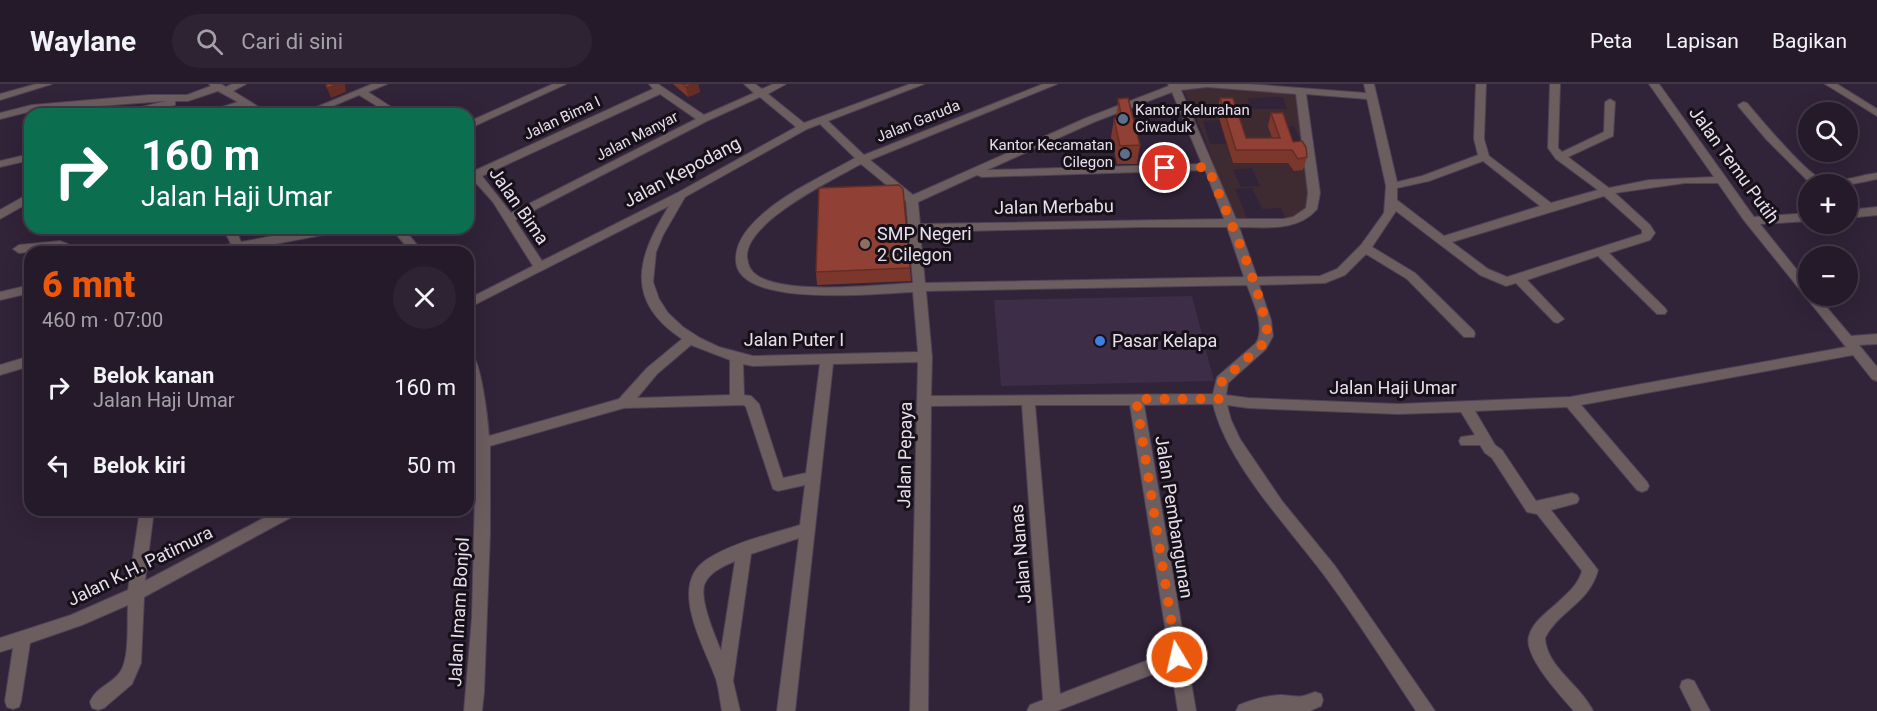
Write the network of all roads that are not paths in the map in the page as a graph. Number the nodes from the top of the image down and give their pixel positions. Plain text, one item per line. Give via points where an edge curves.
1 (47, 84) edge
2 (241, 84) edge
3 (382, 84) edge
4 (561, 84) edge
5 (749, 84) edge
6 (781, 84) edge
7 (919, 84) edge
8 (1052, 84) edge
9 (1481, 84) edge
10 (1555, 84) edge
11 (1654, 84) edge
12 (1830, 84) edge
13 (1175, 86) edge
14 (220, 87) edge
15 (656, 87) edge
16 (1370, 90) edge
17 (360, 91) junction
18 (1301, 91) junction
19 (759, 93) junction
20 (0, 97) edge
21 (188, 98) junction
22 (1610, 102) dead end
23 (248, 103) junction
24 (1743, 105) dead end
25 (32, 108) edge
26 (149, 108) edge
27 (228, 108) edge
28 (256, 108) edge
29 (319, 108) edge
30 (387, 108) edge
31 (24, 110) edge
32 (1877, 113) edge
33 (0, 116) edge
34 (704, 119) junction
35 (820, 120) junction
36 (474, 123) edge
37 (803, 128) junction
38 (1484, 157) junction
39 (1560, 157) junction
40 (24, 158) edge
41 (862, 159) junction
42 (0, 164) edge
43 (1208, 167) junction
44 (474, 169) edge
45 (474, 172) edge
46 (975, 174) junction
47 (1807, 174) edge
48 (1877, 176) edge
49 (1858, 179) edge
50 (1721, 180) junction
51 (1392, 186) junction
52 (1606, 191) junction
53 (681, 195) junction
54 (912, 200) junction
55 (24, 201) edge
56 (1392, 202) junction
57 (1549, 207) junction
58 (1877, 211) edge
59 (1858, 213) edge
60 (0, 215) edge
61 (1798, 218) edge
62 (508, 219) junction
63 (1751, 221) junction
64 (1231, 223) junction
65 (914, 228) junction
66 (306, 234) edge
67 (1441, 241) junction
68 (243, 246) edge
69 (1365, 248) junction
70 (19, 249) dead end
71 (24, 249) edge
72 (1601, 252) junction
73 (540, 267) junction
74 (1519, 279) junction
75 (1798, 279) edge
76 (1251, 280) junction
77 (919, 288) junction
78 (24, 290) edge
79 (0, 296) edge
80 (474, 301) edge
81 (1820, 306) edge
82 (1661, 311) dead end
83 (1558, 319) dead end
84 (1468, 334) dead end
85 (690, 339) junction
86 (1877, 339) edge
87 (1852, 346) junction
88 (925, 357) junction
89 (736, 358) junction
90 (827, 359) junction
91 (24, 363) edge
92 (0, 370) edge
93 (474, 376) edge
94 (1877, 376) edge
95 (1136, 399) junction
96 (1219, 399) junction
97 (737, 400) junction
98 (1028, 400) junction
99 (926, 401) junction
100 (1570, 402) junction
101 (624, 403) junction
102 (1465, 406) junction
103 (1484, 439) junction
104 (1466, 441) dead end
105 (484, 443) junction
106 (474, 446) edge
107 (813, 478) junction
108 (1642, 486) dead end
109 (1572, 499) dead end
110 (1540, 507) junction
111 (146, 516) edge
112 (281, 516) edge
113 (807, 529) junction
114 (744, 551) junction
115 (136, 592) junction
116 (23, 638) junction
117 (0, 645) edge
118 (1177, 657) junction
119 (724, 682) junction
120 (1688, 687) dead end
121 (1315, 700) dead end
122 (13, 701) dead end
123 (98, 702) dead end
124 (1052, 704) junction
125 (473, 711) edge
126 (731, 711) edge
127 (786, 711) edge
128 (919, 711) edge
129 (1036, 711) edge
130 (1187, 711) edge
131 (1245, 711) edge
132 (1426, 711) edge
133 (1584, 711) edge
134 (1701, 711) edge

1 - 20 street
2 - 14 street
3 - 17 street
4 - 36 street
5 - 19 street
6 - 19 street, Jalan Manyar
7 - 35 street, Jalan Kepodang
8 - 41 street, Jalan Garuda
9 - 38 street via 1479,139
10 - 39 street via 1552,139
11 - 50 street, Jalan Temu Putih
12 - 32 street
13 - 18 street via 1201,84
13 - 43 street
13 - 46 street via 1090,120
14 - 21 street
14 - 23 street
15 - 34 street
15 - 44 street, Jalan Bima I
16 - 18 street
16 - 51 street
17 - 29 street
17 - 30 street
18 - 64 street, Jalan Merbabu via 1314,193 1311,209 1297,220 1283,223
19 - 34 street, Jalan Manyar
19 - 37 street
21 - 25 street
21 - 26 street
22 - 39 street via 1609,134
23 - 27 street
23 - 28 street
24 - 47 street
31 - 33 street
34 - 62 street, Jalan Manyar
35 - 37 street, Jalan Kepodang
35 - 41 street
37 - 53 street, Jalan Kepodang
38 - 51 street via 1425,179
38 - 57 street
39 - 52 street
40 - 42 street
41 - 54 street
41 - 77 street, Jalan Garuda via 769,215 741,249 742,266 752,278 789,289 824,292
43 - 46 street
43 - 64 street
45 - 62 street, Jalan Bima
46 - 54 street
48 - 49 street
50 - 52 street via 1684,180
50 - 63 street, Jalan Temu Putih
51 - 56 street
52 - 57 street
52 - 72 street via 1649,233
53 - 73 street, Jalan Kepodang
53 - 85 street, Jalan Puter I via 648,258 647,282 664,317
54 - 65 street, Jalan Pepaya
55 - 60 street
56 - 67 street
56 - 69 street, Jalan Garuda via 1390,213
57 - 67 street
58 - 59 street
61 - 63 street
62 - 73 street, Jalan Bima
63 - 75 street, Jalan Temu Putih
64 - 65 street, Jalan Merbabu
64 - 76 street
65 - 77 street, Jalan Pepaya
66 - 68 street
67 - 74 street via 1493,278 1506,282
69 - 76 street, Jalan Garuda via 1341,272 1322,280
69 - 84 street via 1411,276
70 - 71 street
72 - 74 street
72 - 82 street
73 - 80 street, Jalan Kepodang
74 - 83 street
76 - 77 street, Jalan Garuda
76 - 96 street via 1268,336 1222,381
77 - 88 street, Jalan Pepaya
78 - 79 street
81 - 87 street, Jalan Temu Putih
85 - 89 street, Jalan Puter I
85 - 101 street via 652,370
86 - 87 street, Jalan Haji Umar
87 - 94 street, Jalan Temu Putih
87 - 100 street, Jalan Haji Umar
88 - 90 street, Jalan Puter I
88 - 99 street, Jalan Pepaya
89 - 90 street, Jalan Puter I
89 - 97 street
90 - 107 street
91 - 92 street
93 - 105 street, Jalan Imam Bonjol
95 - 96 street, Jalan Haji Umar
95 - 98 street, Jalan Haji Umar
95 - 118 street, Jalan Pembangunan
96 - 102 street, Jalan Haji Umar via 1398,409
96 - 132 street via 1224,420 1255,473 1330,571
97 - 101 street
97 - 107 street via 751,402 778,485
98 - 99 street, Jalan Haji Umar
98 - 124 street, Jalan Nanas
99 - 128 street, Jalan Pepaya
100 - 102 street, Jalan Haji Umar
100 - 108 street
101 - 105 street
102 - 103 street
103 - 104 street
103 - 110 street via 1532,508
105 - 106 street
105 - 125 street, Jalan Imam Bonjol via 480,627
107 - 113 street
109 - 110 street
110 - 133 street via 1590,570 1581,591 1541,628 1535,640
111 - 115 street
112 - 115 street, Jalan K.H. Patimura
113 - 114 street
113 - 127 street
114 - 119 street
114 - 119 street via 713,563 697,581 703,625
115 - 116 street, Jalan K.H. Patimura via 75,621
115 - 123 street via 133,663 126,678
116 - 117 street, Jalan K.H. Patimura
116 - 122 street
118 - 124 street
118 - 130 street, Jalan Pembangunan
119 - 126 street
120 - 134 street
121 - 131 street via 1303,706 1280,703
124 - 129 street

